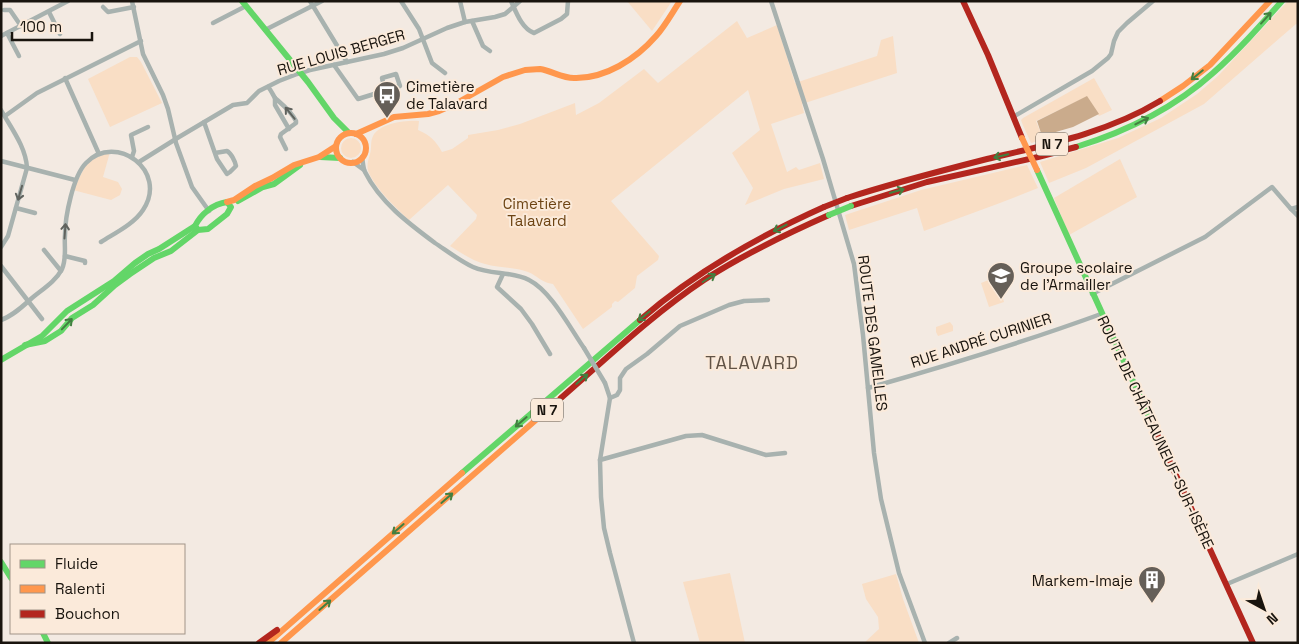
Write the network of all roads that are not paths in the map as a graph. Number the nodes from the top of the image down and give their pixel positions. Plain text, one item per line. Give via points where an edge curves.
1 (68, 1) edge
2 (310, 1) edge
3 (322, 1) edge
4 (401, 1) edge
5 (460, 1) edge
6 (511, 1) edge
7 (520, 1) edge
8 (568, 1) edge
9 (680, 1) edge
10 (771, 1) edge
11 (962, 1) edge
12 (1153, 1) edge
13 (1270, 1) edge
14 (1282, 1) edge
15 (134, 3) edge
16 (1146, 3) edge
17 (244, 4) edge
18 (313, 6) junction
19 (103, 7) dead end
20 (514, 7) junction
21 (4, 10) dead end
22 (49, 12) junction
23 (472, 21) junction
24 (465, 22) junction
25 (213, 23) dead end
26 (21, 26) junction
27 (265, 30) junction
28 (7, 33) junction
29 (60, 34) dead end
30 (1, 36) edge
31 (423, 39) junction
32 (140, 41) junction
33 (490, 51) dead end
34 (18, 56) dead end
35 (348, 62) junction
36 (334, 65) junction
37 (301, 73) junction
38 (445, 73) dead end
39 (65, 78) junction
40 (268, 87) junction
41 (385, 91) junction
42 (275, 98) junction
43 (1, 110) edge
44 (5, 116) junction
45 (1013, 117) junction
46 (334, 118) junction
47 (204, 122) junction
48 (377, 124) junction
49 (148, 127) dead end
50 (289, 129) junction
51 (352, 134) junction
52 (340, 138) junction
53 (175, 140) junction
54 (364, 142) junction
55 (336, 146) junction
56 (286, 149) dead end
57 (99, 154) junction
58 (215, 154) junction
59 (132, 157) junction
60 (319, 157) junction
61 (362, 157) junction
62 (340, 158) junction
63 (1, 160) edge
64 (139, 162) junction
65 (353, 162) junction
66 (28, 168) junction
67 (364, 170) junction
68 (75, 180) junction
69 (229, 205) junction
70 (1298, 207) edge
71 (16, 208) junction
72 (1291, 209) junction
73 (209, 211) junction
74 (34, 213) dead end
75 (1298, 216) edge
76 (196, 228) junction
77 (101, 242) dead end
78 (1, 247) edge
79 (44, 250) dead end
80 (65, 256) junction
81 (85, 264) dead end
82 (1, 266) edge
83 (61, 271) junction
84 (503, 274) junction
85 (1092, 294) junction
86 (768, 300) dead end
87 (29, 301) junction
88 (1101, 314) junction
89 (42, 319) dead end
90 (1, 320) edge
91 (550, 354) dead end
92 (2, 360) edge
93 (868, 388) junction
94 (610, 398) junction
95 (785, 453) dead end
96 (600, 460) junction
97 (1298, 554) edge
98 (1, 562) edge
99 (10, 576) edge
100 (1226, 584) junction
101 (292, 622) junction
102 (957, 638) dead end
103 (284, 641) edge
104 (259, 643) edge
105 (268, 643) edge
106 (634, 643) edge
107 (925, 643) edge
108 (949, 643) edge
109 (1253, 643) edge

1 - 22 street
2 - 18 street
3 - 18 street
4 - 31 street
5 - 24 street
6 - 20 street
7 - 20 street, RUE LOUIS BERGER
8 - 20 street via 567,14 534,32 526,28
9 - 48 main road via 650,43 611,70 574,78 540,68 528,69 499,79 440,111 400,116
10 - 93 street, ROUTE DES GAMELLES via 854,264
11 - 45 main road, ROUTE DE CHÂTEAUNEUF-SUR-ISÈRE
12 - 16 street
13 -> 101 main road, N 7, bridge via 1210,64 1172,94 1135,115 1047,145 881,186 795,220 734,252 657,304
103 -> 14 main road, N 7, bridge via 633,335 703,281 800,228 851,206 937,179 1054,153 1134,125 1206,80
15 - 19 street via 108,12
15 - 32 street
16 - 45 street via 1118,32 1108,58 1092,71
17 - 25 street
17 - 27 main road
18 - 27 street
18 - 35 street
20 - 23 street, RUE LOUIS BERGER via 505,14
21 - 26 street via 10,10
22 - 26 street
22 - 29 street
23 - 24 street, RUE LOUIS BERGER
23 - 33 street via 483,46
24 - 31 street, RUE LOUIS BERGER
26 - 28 street
27 - 37 main road
28 - 30 street
28 - 34 street
31 - 35 street, RUE LOUIS BERGER via 384,54
31 - 38 street via 432,64
32 - 39 street
32 - 53 street via 165,102
35 - 36 street, RUE LOUIS BERGER
36 - 37 street, RUE LOUIS BERGER
36 - 41 street via 358,99
37 - 40 street, RUE LOUIS BERGER
37 - 46 main road
39 - 44 street
39 - 57 street
40 - 42 street
40 - 47 street, RUE LOUIS BERGER via 247,103 233,106
41 - 41 street via 400,86 396,74 382,78
42 - 50 street via 275,105
50 -> 42 street via 296,120
43 - 44 street
44 - 66 street via 24,150
45 - 85 main road, ROUTE DE CHÂTEAUNEUF-SUR-ISÈRE, bridge
46 - 51 main road
46 - 52 main road
47 - 53 street, RUE LOUIS BERGER
47 - 58 street
48 - 51 main road
48 - 54 main road
49 - 59 street via 131,135
50 - 56 street via 280,137
51 - 52 main road
51 - 54 main road
52 - 55 main road
53 - 64 street, RUE LOUIS BERGER
53 - 73 street via 192,187
54 - 61 main road
55 - 60 main road
55 - 62 main road
57 - 59 street via 110,152
57 - 68 street via 84,165
58 - 58 street via 227,174 234,169 236,166 229,152
59 - 64 street
60 - 62 main road
60 - 69 main road
61 - 65 main road
61 - 67 street
62 - 65 main road
63 - 66 street
64 - 77 street via 150,182 144,208 138,217
65 - 67 street
66 - 68 street
66 -> 71 street
67 - 84 street via 385,200 412,226 474,267
80 -> 68 street via 66,222
69 - 73 main road via 219,203
69 - 76 main road via 228,214 208,229
70 - 72 street
71 - 74 street
71 - 78 street via 8,236
72 - 75 street
72 - 85 street via 1272,187 1205,237
73 - 76 main road via 198,219
76 - 92 main road via 148,254 114,281 67,311 42,336
79 - 83 street
80 - 81 street via 85,261
80 - 83 street
82 - 87 street
83 - 87 street
84 - 91 street via 497,287 532,324
84 - 94 street, bridge via 529,280 549,296 605,382
85 - 88 main road, ROUTE DE CHÂTEAUNEUF-SUR-ISÈRE
86 - 94 street via 729,305 680,326 626,369 620,378 620,390
87 - 89 street
87 - 90 street
88 - 93 street, RUE ANDRÉ CURINIER via 940,368
88 - 100 main road, ROUTE DE CHÂTEAUNEUF-SUR-ISÈRE
93 - 107 street, ROUTE DES GAMELLES via 883,508 899,573
94 - 96 street
95 - 96 street via 766,455 702,435 686,436
96 - 106 street via 604,528
97 - 100 street
98 - 99 main road
100 - 109 main road, ROUTE DE CHÂTEAUNEUF-SUR-ISÈRE
101 - 104 main road
101 - 105 main road, N 7
102 - 108 street

